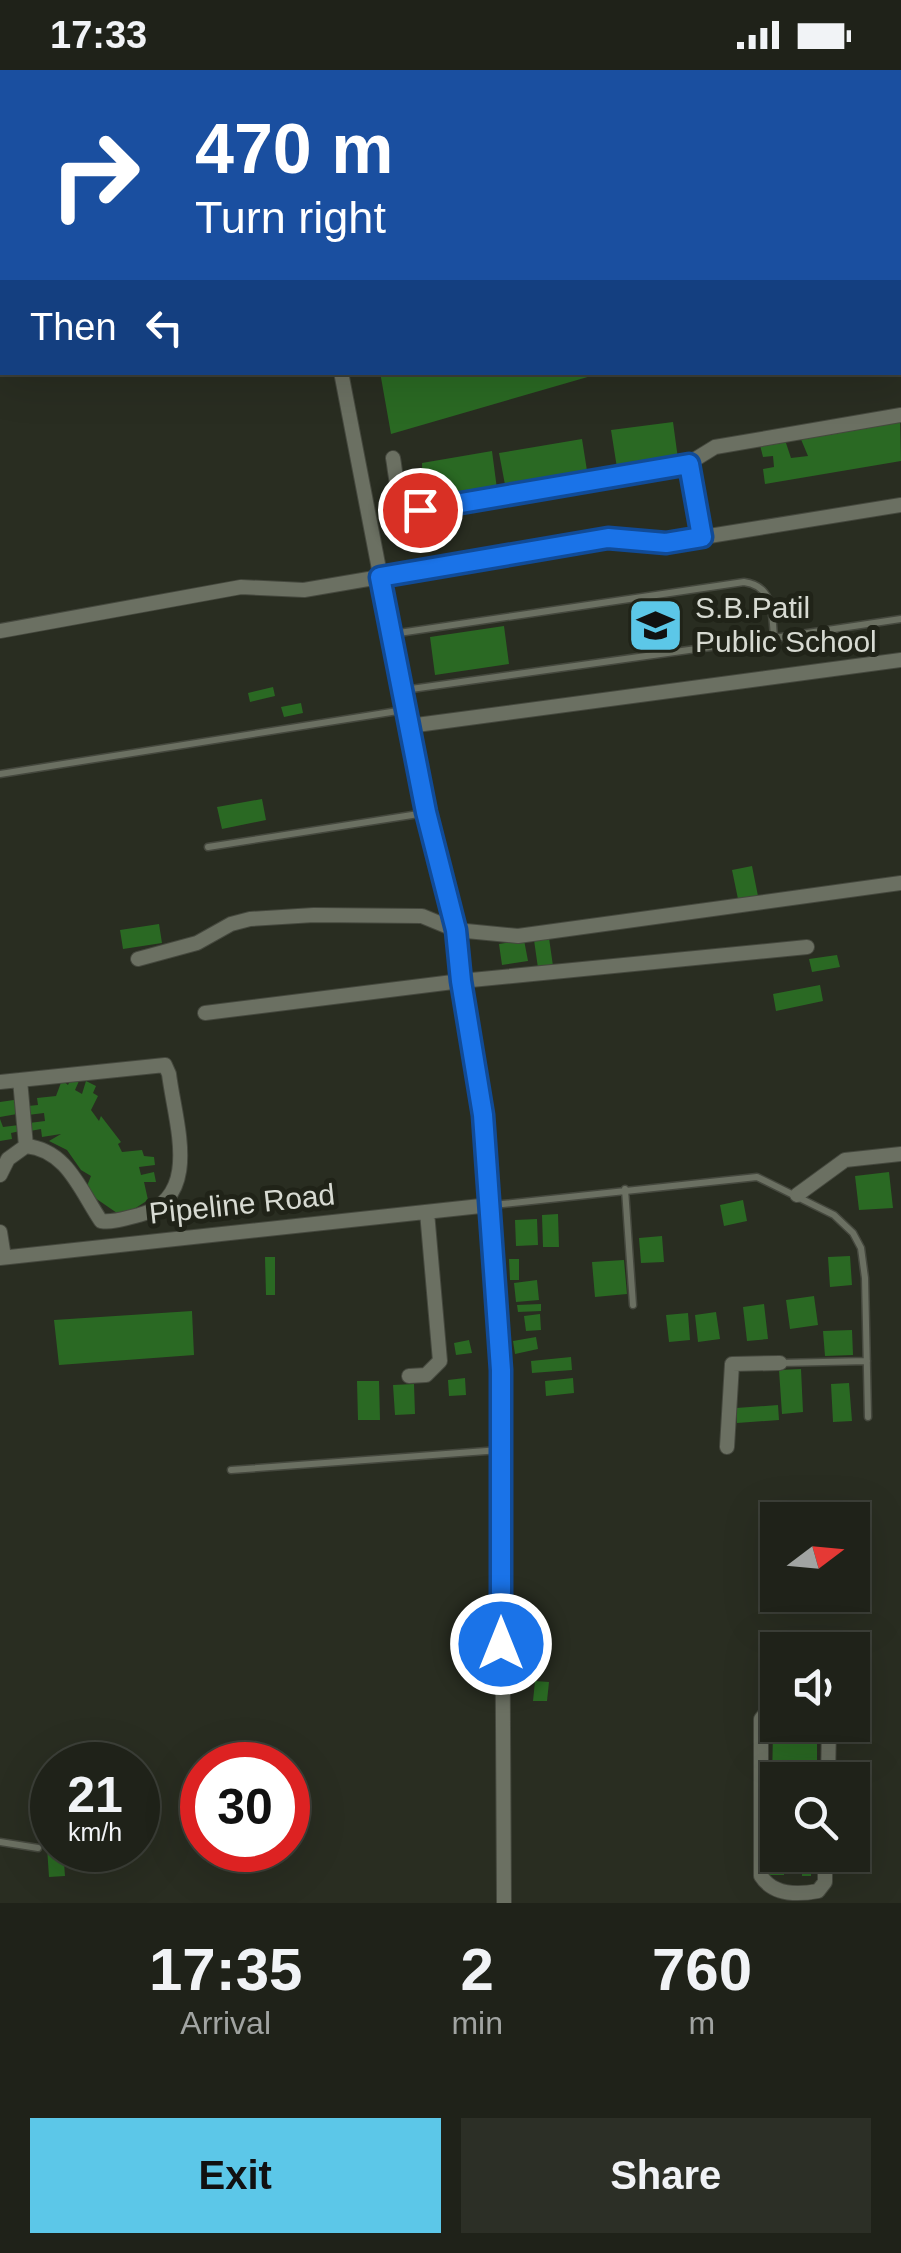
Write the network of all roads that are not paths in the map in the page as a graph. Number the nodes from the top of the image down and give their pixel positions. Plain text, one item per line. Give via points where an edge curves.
1 (342, 375) edge
2 (901, 416) edge
3 (393, 458) dead end
4 (689, 464) junction
5 (901, 505) edge
6 (702, 537) junction
7 (380, 577) junction
8 (901, 619) edge
9 (0, 630) edge
10 (391, 634) junction
11 (774, 638) junction
12 (901, 660) edge
13 (402, 691) junction
14 (406, 710) junction
15 (409, 726) junction
16 (0, 774) edge
17 (426, 812) junction
18 (208, 848) dead end
19 (901, 882) edge
20 (456, 930) junction
21 (807, 947) dead end
22 (138, 959) dead end
23 (461, 981) junction
24 (205, 1013) dead end
25 (20, 1080) junction
26 (0, 1082) edge
27 (26, 1146) junction
28 (901, 1154) edge
29 (0, 1175) edge
30 (625, 1189) junction
31 (797, 1195) junction
32 (490, 1205) junction
33 (427, 1212) junction
34 (0, 1232) edge
35 (2, 1258) edge
36 (634, 1305) dead end
37 (867, 1361) junction
38 (780, 1364) joint
39 (409, 1376) dead end
40 (868, 1417) dead end
41 (728, 1447) dead end
42 (502, 1450) junction
43 (231, 1470) dead end
44 (761, 1742) edge
45 (0, 1842) edge
46 (30, 1847) edge
47 (824, 1872) edge
48 (778, 1898) edge
49 (504, 1903) edge

1 - 7 street
2 - 4 street via 715,447
3 - 4 street via 401,500 420,510
4 - 6 street
5 - 6 street
6 - 7 street via 666,543 608,538
7 - 9 street via 304,590 242,587
7 - 10 street
8 - 11 lane
10 - 11 lane via 744,582 765,590
10 - 13 street
11 - 13 lane
12 - 15 street
13 - 14 street
14 - 15 street
14 - 16 lane
15 - 17 street
17 - 18 lane
17 - 20 street
19 - 20 street via 518,936
20 - 22 street via 422,916 250,919 197,944
20 - 23 street
21 - 23 street
23 - 24 street
23 - 32 street
25 - 26 street
25 - 27 street
25 - 27 street via 165,1065 180,1181 155,1210 100,1221 60,1157
27 - 29 street
28 - 31 street via 845,1160
30 - 31 lane via 757,1177
30 - 32 lane
30 - 36 lane
31 - 37 lane via 834,1215 861,1248
32 - 33 street, Pipeline Road
32 - 42 street
33 - 35 street, Pipeline Road
33 - 39 street via 440,1361 426,1375
34 - 35 street
37 - 38 lane
37 - 40 lane
38 - 41 street via 732,1364
42 - 43 lane
42 - 49 street
44 - 48 street via 760,1868
45 - 46 lane
47 - 48 street via 822,1888

